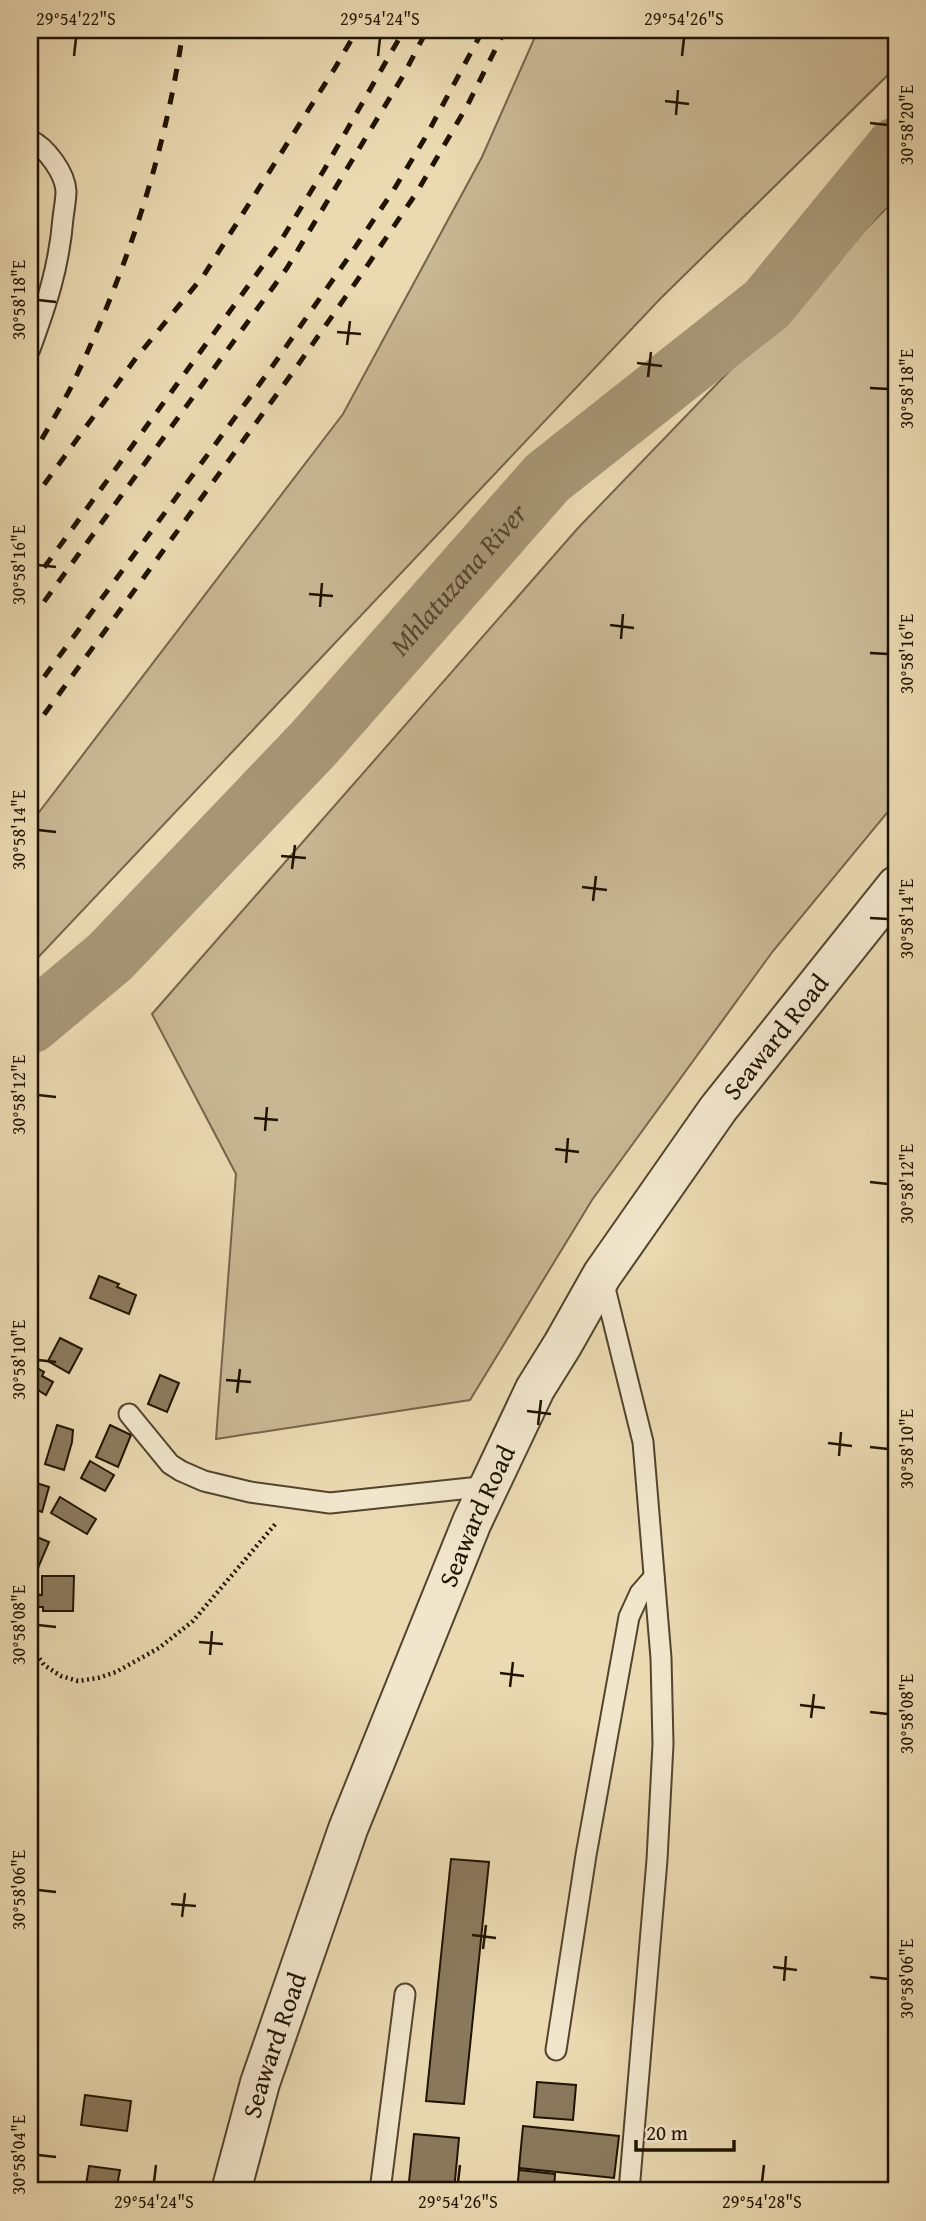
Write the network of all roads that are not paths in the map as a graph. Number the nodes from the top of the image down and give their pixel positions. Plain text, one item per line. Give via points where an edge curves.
1 (30, 140) edge
2 (30, 348) edge
3 (896, 886) edge
4 (602, 1275) junction
5 (129, 1414) dead end
6 (489, 1486) junction
7 (654, 1577) junction
8 (405, 1994) dead end
9 (556, 2050) dead end
10 (231, 2191) edge
11 (380, 2191) edge
12 (629, 2191) edge

1 - 2 lane via 53,160 66,188 60,254
3 - 4 street, Seaward Road via 718,1109
4 - 6 street, Seaward Road via 535,1388
4 - 7 lane via 643,1442
5 - 6 lane via 180,1471 250,1492 330,1503
6 - 10 street, Seaward Road via 348,1829 260,2082
7 - 9 lane via 629,1617
7 - 12 lane via 662,1757
8 - 11 lane

